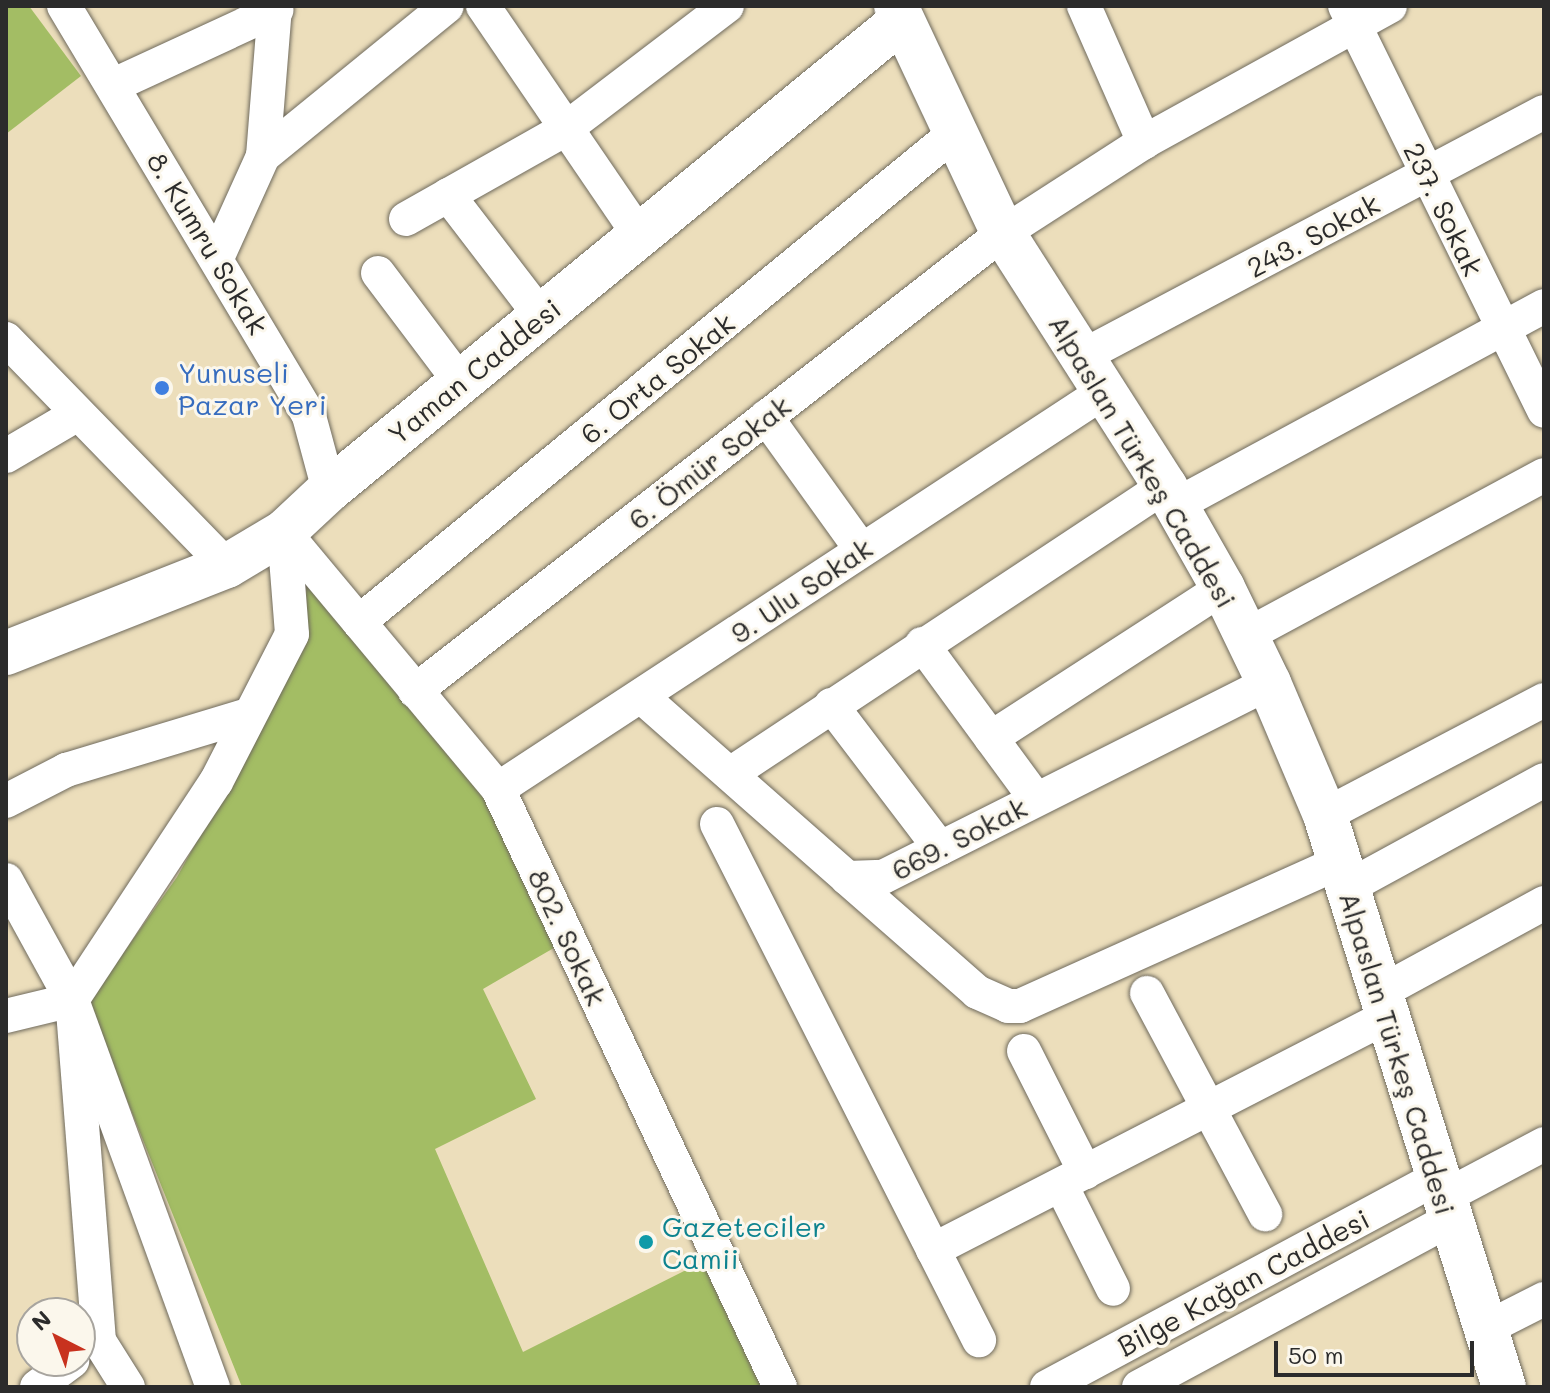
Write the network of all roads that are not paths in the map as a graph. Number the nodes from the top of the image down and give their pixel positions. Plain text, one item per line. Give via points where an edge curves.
1 (64, 6) edge
2 (447, 6) edge
3 (727, 6) edge
4 (1084, 6) edge
5 (1390, 6) edge
6 (275, 8) edge
7 (497, 11) edge
8 (899, 13) edge
9 (1350, 16) edge
10 (114, 85) junction
11 (1544, 112) edge
12 (564, 130) junction
13 (955, 133) junction
14 (1144, 142) junction
15 (263, 156) junction
16 (1426, 175) junction
17 (448, 195) junction
18 (406, 219) dead end
19 (1003, 233) junction
20 (639, 235) junction
21 (217, 258) junction
22 (378, 273) dead end
23 (1544, 306) edge
24 (541, 316) junction
25 (1503, 328) junction
26 (6, 339) edge
27 (1093, 374) junction
28 (460, 382) junction
29 (1544, 411) edge
30 (76, 415) junction
31 (766, 417) junction
32 (6, 456) edge
33 (1544, 475) edge
34 (329, 490) junction
35 (1170, 495) junction
36 (284, 532) junction
37 (861, 549) junction
38 (227, 566) junction
39 (1223, 588) junction
40 (359, 622) junction
41 (1247, 635) junction
42 (922, 644) junction
43 (6, 653) edge
44 (1269, 683) junction
45 (415, 691) junction
46 (642, 697) junction
47 (1544, 700) edge
48 (831, 705) junction
49 (248, 715) junction
50 (991, 738) junction
51 (730, 774) junction
52 (1544, 780) edge
53 (498, 789) junction
54 (1036, 799) junction
55 (6, 801) edge
56 (1325, 815) junction
57 (717, 824) dead end
58 (940, 848) junction
59 (1344, 875) junction
60 (847, 878) junction
61 (7, 883) edge
62 (1544, 903) edge
63 (1147, 993) dead end
64 (72, 1000) junction
65 (1384, 1004) junction
66 (6, 1016) edge
67 (1024, 1051) dead end
68 (1209, 1108) junction
69 (1544, 1144) edge
70 (1073, 1178) junction
71 (1444, 1198) junction
72 (1265, 1214) dead end
73 (933, 1250) junction
74 (1113, 1289) dead end
75 (87, 1297) edge
76 (1544, 1299) edge
77 (1485, 1329) junction
78 (979, 1340) dead end
79 (96, 1354) edge
80 (128, 1387) edge
81 (213, 1387) edge
82 (780, 1387) edge
83 (1047, 1387) edge
84 (1139, 1387) edge
85 (1504, 1387) edge

1 - 10 street, 8. Kumru Sokak
2 - 15 street
3 - 12 street
4 - 14 street
5 - 9 street, 6. Ömür Sokak
6 - 10 street
6 - 15 street
7 - 12 street
8 - 13 main road, Alpaslan Türkeş Caddesi
8 - 20 main road, Yaman Caddesi
9 - 14 street, 6. Ömür Sokak
9 - 16 street, 237. Sokak
10 - 21 street, 8. Kumru Sokak
11 - 16 street, 243. Sokak
12 - 17 street
12 - 20 street
13 - 19 main road, Alpaslan Türkeş Caddesi
13 - 40 street, 6. Orta Sokak
14 - 19 street, 6. Ömür Sokak
15 - 21 street
16 - 25 street, 237. Sokak
16 - 27 street, 243. Sokak
17 - 18 street
17 - 24 street
19 - 27 main road, Alpaslan Türkeş Caddesi
19 - 31 street, 6. Ömür Sokak
20 - 24 main road, Yaman Caddesi
21 - 34 street, 8. Kumru Sokak via 309,416
22 - 28 street
23 - 25 street
24 - 28 main road, Yaman Caddesi
25 - 29 street, 237. Sokak
25 - 35 street
26 - 30 street
27 - 35 main road, Alpaslan Türkeş Caddesi
27 - 37 street, 9. Ulu Sokak
28 - 34 main road, Yaman Caddesi
30 - 32 street
30 - 38 street
31 - 37 street
31 - 45 street, 6. Ömür Sokak
33 - 41 street
34 - 36 main road, Yaman Caddesi
35 - 39 main road, Alpaslan Türkeş Caddesi
35 - 42 street
36 - 38 main road, Yaman Caddesi
36 - 40 street, 802. Sokak
36 - 49 street via 292,634
37 - 46 street, 9. Ulu Sokak
38 - 43 main road, Yaman Caddesi
39 - 41 main road, Alpaslan Türkeş Caddesi
39 - 50 street
40 - 45 street, 802. Sokak
41 - 44 main road, Alpaslan Türkeş Caddesi
42 - 48 street
42 - 50 street
44 - 54 street, 669. Sokak
44 - 56 main road, Alpaslan Türkeş Caddesi
45 - 53 street, 802. Sokak
46 - 51 street
46 - 53 street, 9. Ulu Sokak
47 - 56 street
48 - 51 street
48 - 58 street
49 - 55 street via 66,770
49 - 64 street via 216,782
50 - 54 street
51 - 60 street
52 - 59 street
53 - 82 street, 802. Sokak
54 - 58 street, 669. Sokak
56 - 59 main road, Alpaslan Türkeş Caddesi
57 - 73 street
58 - 60 street, 669. Sokak via 883,877
59 - 60 street via 1020,1006 977,992
59 - 65 main road, Alpaslan Türkeş Caddesi
61 - 64 street
62 - 65 street
63 - 68 street
64 - 66 street
64 - 75 street
64 - 81 street
65 - 68 street
65 - 71 main road, Alpaslan Türkeş Caddesi
67 - 70 street
68 - 70 street
68 - 72 street
69 - 71 street
70 - 73 street
70 - 74 street
71 - 77 main road, Alpaslan Türkeş Caddesi
71 - 83 street, Bilge Kağan Caddesi
71 - 84 street, Bilge Kağan Caddesi
73 - 78 street
76 - 77 street
77 - 85 main road, Alpaslan Türkeş Caddesi
79 - 80 street

